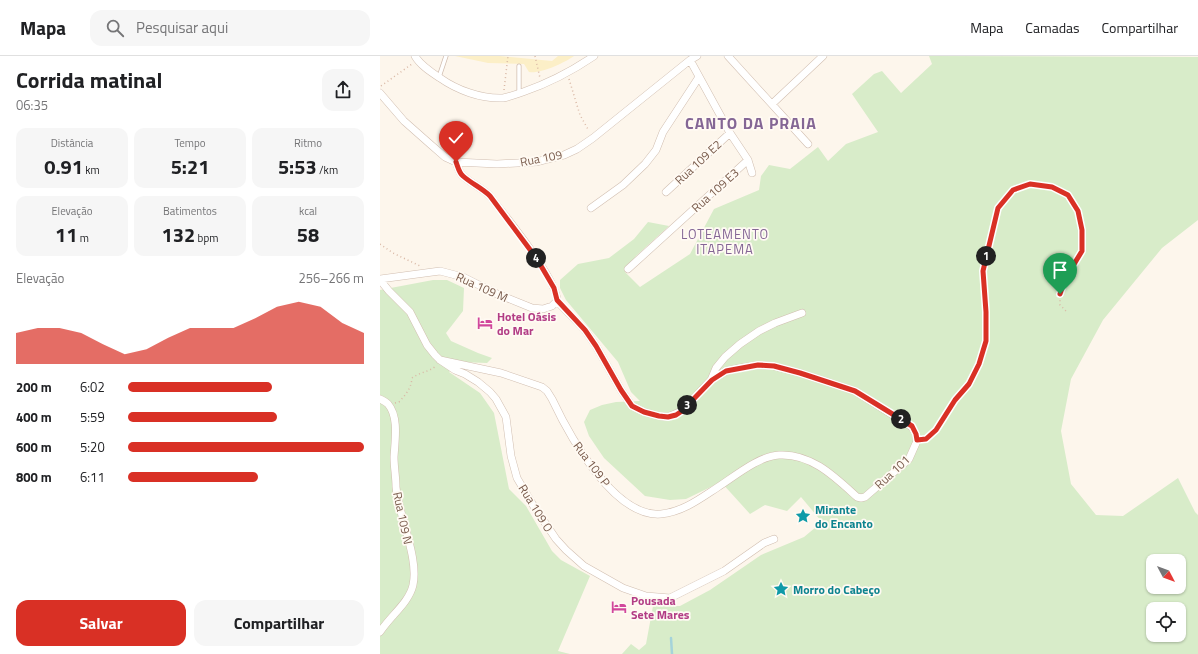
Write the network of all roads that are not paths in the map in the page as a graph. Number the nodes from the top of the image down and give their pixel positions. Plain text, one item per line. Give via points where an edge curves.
1 (446, 56) edge
2 (594, 56) edge
3 (697, 56) edge
4 (728, 56) edge
5 (823, 56) edge
6 (416, 58) edge
7 (690, 60) junction
8 (519, 66) dead end
9 (438, 77) junction
10 (699, 77) junction
11 (380, 93) edge
12 (519, 93) junction
13 (772, 104) junction
14 (730, 133) junction
15 (808, 144) dead end
16 (748, 160) junction
17 (456, 162) junction
18 (752, 173) dead end
19 (666, 192) dead end
20 (591, 208) dead end
21 (628, 269) dead end
22 (380, 279) edge
23 (557, 300) junction
24 (802, 313) dead end
25 (440, 360) junction
26 (712, 380) junction
27 (380, 399) edge
28 (861, 498) joint
29 (774, 539) dead end
30 (380, 632) edge

1 - 9 lane
2 - 12 street via 551,81
3 - 7 street, Rua 109
4 - 13 street
5 - 13 street
6 - 9 street
7 - 10 street
7 - 17 street, Rua 109 via 593,138 564,155 536,162
8 - 12 lane
9 - 12 street via 464,91 481,96 503,98
10 - 14 street
10 - 20 street via 645,164 623,185
11 - 17 street, Rua 109 via 404,121 445,157
13 - 15 street
14 - 16 street
14 - 19 street, Rua 109 E2
16 - 18 street
16 - 21 street, Rua 109 E3
17 - 23 street via 463,176 490,196 537,259 554,288
22 - 23 street, Rua 109 M via 432,271 447,272 532,308 552,306
22 - 25 street, Rua 109 O via 389,292 410,312 430,350
23 - 26 street via 585,330 632,406 659,416 676,415
24 - 26 street via 769,325 740,344 716,368
25 - 28 street, Rua 109 P via 501,373 542,387 552,399 581,453 600,478 616,494 642,511 661,514 678,510 752,465 767,457 778,455 808,460 821,466
25 - 29 street, Rua 109 O via 478,382 496,398 504,412 517,478 556,539 584,566 623,588 646,596 670,598 724,571 764,543
26 - 28 street, Rua 101 via 726,371 758,365 774,366 855,391 912,426 917,440 909,459 866,497
27 - 30 street, Rua 109 N via 387,403 393,415 396,433 394,458 400,514 415,571 413,587 406,600

